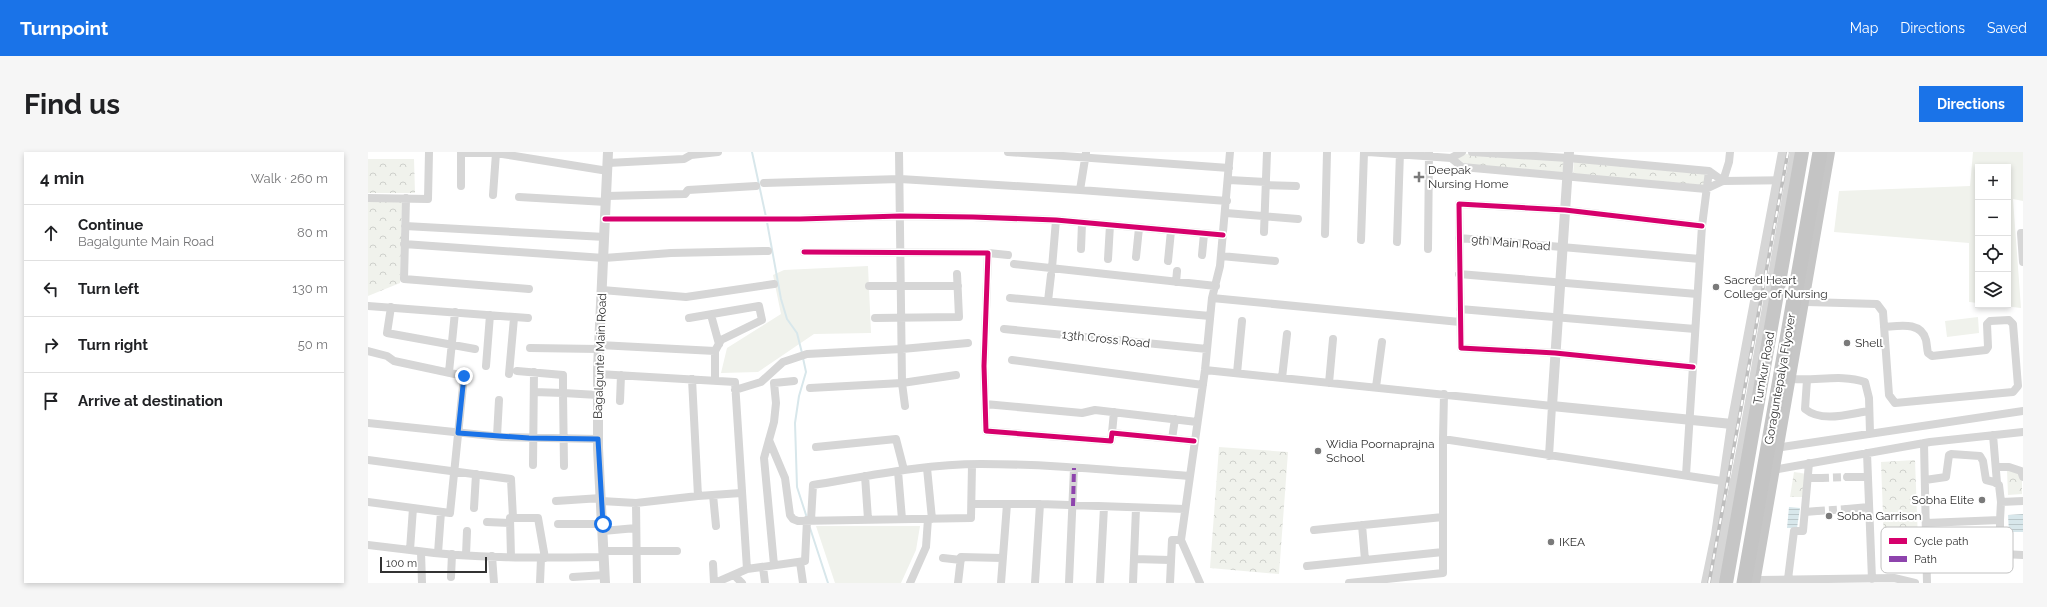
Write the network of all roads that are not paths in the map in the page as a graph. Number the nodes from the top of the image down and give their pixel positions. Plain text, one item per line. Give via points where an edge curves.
1 (429, 152) edge
2 (608, 152) edge
3 (718, 152) edge
4 (899, 152) edge
5 (1008, 152) edge
6 (1026, 152) edge
7 (1230, 152) edge
8 (1267, 152) edge
9 (1327, 152) edge
10 (1364, 152) edge
11 (1368, 152) edge
12 (1462, 152) edge
13 (1472, 152) edge
14 (1730, 152) edge
15 (1783, 152) edge
16 (1795, 152) edge
17 (1802, 152) edge
18 (1811, 152) edge
19 (1820, 152) edge
20 (1828, 152) edge
21 (1834, 152) edge
22 (496, 153) junction
23 (1400, 154) edge
24 (1429, 154) edge
25 (1086, 155) edge
26 (1568, 155) edge
27 (1451, 158) junction
28 (608, 167) junction
29 (1229, 168) junction
30 (1709, 171) junction
31 (1567, 177) junction
32 (900, 179) junction
33 (1778, 179) junction
34 (1229, 180) junction
35 (1790, 180) junction
36 (1723, 181) junction
37 (764, 183) dead end
38 (1266, 184) junction
39 (461, 186) dead end
40 (756, 186) dead end
41 (1296, 186) dead end
42 (1706, 189) junction
43 (1080, 190) junction
44 (493, 195) dead end
45 (368, 198) edge
46 (406, 198) junction
47 (519, 198) dead end
48 (606, 199) junction
49 (1227, 201) junction
50 (1565, 210) junction
51 (1226, 213) junction
52 (900, 216) junction
53 (1265, 216) junction
54 (1790, 218) junction
55 (606, 219) junction
56 (1298, 219) dead end
57 (1056, 220) junction
58 (1082, 223) junction
59 (1816, 223) junction
60 (1110, 225) junction
61 (405, 226) junction
62 (1702, 226) junction
63 (1138, 228) junction
64 (1171, 231) junction
65 (1264, 232) dead end
66 (2023, 233) edge
67 (1204, 234) junction
68 (1324, 234) dead end
69 (1223, 236) junction
70 (605, 237) junction
71 (1459, 238) junction
72 (1361, 240) dead end
73 (1396, 242) dead end
74 (404, 244) junction
75 (1562, 248) junction
76 (1081, 249) dead end
77 (1428, 249) dead end
78 (768, 251) dead end
79 (901, 251) junction
80 (804, 252) dead end
81 (988, 253) junction
82 (1008, 255) dead end
83 (1202, 255) dead end
84 (1221, 256) junction
85 (1136, 257) dead end
86 (2023, 257) edge
87 (604, 258) junction
88 (1700, 259) junction
89 (1108, 260) dead end
90 (1275, 260) dead end
91 (1168, 261) dead end
92 (2023, 262) edge
93 (1014, 264) dead end
94 (1052, 271) junction
95 (1177, 271) dead end
96 (957, 274) dead end
97 (1459, 274) junction
98 (1176, 282) junction
99 (1560, 283) junction
100 (774, 284) dead end
101 (869, 286) dead end
102 (901, 286) junction
103 (958, 286) junction
104 (1216, 286) junction
105 (529, 289) dead end
106 (602, 290) junction
107 (1698, 294) junction
108 (1010, 298) dead end
109 (1212, 298) junction
110 (1048, 301) junction
111 (1807, 302) junction
112 (368, 306) edge
113 (391, 307) junction
114 (1460, 309) junction
115 (455, 312) junction
116 (490, 315) junction
117 (711, 315) junction
118 (1210, 316) junction
119 (514, 318) junction
120 (528, 318) dead end
121 (689, 318) dead end
122 (875, 318) dead end
123 (902, 318) junction
124 (1558, 319) junction
125 (1242, 321) dead end
126 (1460, 322) junction
127 (1884, 327) junction
128 (1004, 329) dead end
129 (1695, 329) junction
130 (1287, 334) dead end
131 (1333, 340) dead end
132 (1382, 342) dead end
133 (968, 343) dead end
134 (452, 345) junction
135 (599, 347) junction
136 (717, 347) junction
137 (530, 348) dead end
138 (475, 349) dead end
139 (902, 349) junction
140 (1207, 349) junction
141 (368, 351) edge
142 (1555, 353) junction
143 (1012, 360) dead end
144 (486, 366) dead end
145 (1693, 367) junction
146 (1205, 370) junction
147 (449, 372) junction
148 (534, 372) junction
149 (1236, 373) junction
150 (598, 374) junction
151 (621, 375) junction
152 (956, 375) dead end
153 (1282, 378) junction
154 (692, 379) junction
155 (1793, 379) junction
156 (715, 380) junction
157 (1807, 380) junction
158 (794, 381) dead end
159 (1329, 382) junction
160 (902, 383) junction
161 (1203, 385) junction
162 (1376, 387) junction
163 (810, 388) dead end
164 (735, 390) junction
165 (534, 392) junction
166 (563, 393) junction
167 (1444, 394) junction
168 (598, 395) junction
169 (499, 400) dead end
170 (620, 401) dead end
171 (986, 404) junction
172 (905, 406) dead end
173 (1552, 406) junction
174 (1869, 411) junction
175 (2023, 411) edge
176 (1114, 412) junction
177 (1175, 419) junction
178 (1690, 420) junction
179 (1197, 422) junction
180 (368, 423) edge
181 (1732, 424) junction
182 (2023, 432) edge
183 (458, 433) junction
184 (1112, 433) junction
185 (1870, 433) junction
186 (1994, 435) junction
187 (498, 436) junction
188 (533, 438) junction
189 (563, 439) junction
190 (598, 439) junction
191 (1172, 439) junction
192 (1443, 439) junction
193 (769, 440) junction
194 (1194, 442) junction
195 (1924, 443) junction
196 (1782, 447) junction
197 (816, 448) dead end
198 (1867, 453) junction
199 (1549, 456) junction
200 (368, 460) edge
201 (1809, 463) junction
202 (533, 465) dead end
203 (972, 465) junction
204 (564, 466) dead end
205 (1996, 467) junction
206 (927, 468) junction
207 (1074, 468) junction
208 (1778, 469) junction
209 (901, 470) junction
210 (455, 471) junction
211 (476, 474) junction
212 (1686, 475) junction
213 (865, 476) junction
214 (1189, 476) junction
215 (1847, 477) tunnel mouth
216 (1868, 477) junction
217 (2023, 477) edge
218 (1809, 478) junction
219 (1822, 478) tunnel mouth
220 (1925, 480) junction
221 (1723, 481) junction
222 (1735, 483) junction
223 (1997, 483) junction
224 (741, 493) junction
225 (713, 495) junction
226 (698, 496) junction
227 (601, 499) junction
228 (556, 501) dead end
229 (2023, 501) edge
230 (368, 502) edge
231 (2001, 502) junction
232 (636, 503) junction
233 (972, 504) junction
234 (1007, 504) junction
235 (1040, 504) junction
236 (1072, 506) junction
237 (1104, 507) junction
238 (1869, 507) junction
239 (413, 508) junction
240 (474, 508) dead end
241 (1136, 508) junction
242 (1184, 509) junction
243 (1847, 509) tunnel mouth
244 (1817, 511) tunnel mouth
245 (441, 512) junction
246 (1805, 512) junction
247 (1443, 517) junction
248 (868, 519) junction
249 (902, 519) junction
250 (930, 519) junction
251 (511, 520) junction
252 (809, 520) junction
253 (2000, 520) junction
254 (487, 522) dead end
255 (1926, 523) junction
256 (558, 524) dead end
257 (1362, 525) junction
258 (716, 526) dead end
259 (603, 527) junction
260 (1926, 527) edge
261 (2000, 527) edge
262 (636, 528) junction
263 (1314, 530) dead end
264 (467, 531) dead end
265 (1180, 540) junction
266 (368, 545) edge
267 (410, 550) junction
268 (635, 551) junction
269 (677, 551) dead end
270 (421, 552) junction
271 (1443, 552) junction
272 (438, 553) junction
273 (452, 554) junction
274 (466, 554) junction
275 (604, 554) junction
276 (2013, 554) edge
277 (2023, 555) edge
278 (492, 556) junction
279 (511, 557) junction
280 (543, 558) junction
281 (943, 558) dead end
282 (1002, 558) junction
283 (1134, 559) junction
284 (961, 560) junction
285 (1170, 560) junction
286 (1365, 560) junction
287 (800, 562) junction
288 (713, 564) dead end
289 (774, 565) junction
290 (1307, 566) dead end
291 (763, 567) junction
292 (747, 569) junction
293 (1927, 573) edge
294 (734, 575) junction
295 (451, 576) dead end
296 (573, 577) dead end
297 (605, 579) edge
298 (1788, 579) junction
299 (1872, 579) junction
300 (1412, 580) edge
301 (1757, 582) edge
302 (422, 583) edge
303 (494, 583) edge
304 (540, 583) edge
305 (637, 583) edge
306 (715, 583) edge
307 (742, 583) edge
308 (765, 583) edge
309 (803, 583) edge
310 (910, 583) edge
311 (958, 583) edge
312 (1001, 583) edge
313 (1035, 583) edge
314 (1069, 583) edge
315 (1100, 583) edge
316 (1133, 583) edge
317 (1170, 583) edge
318 (1200, 583) edge
319 (1350, 583) edge
320 (1706, 583) edge
321 (1715, 583) edge
322 (1726, 583) edge
323 (1735, 583) edge
324 (1744, 583) edge
325 (1915, 583) edge
326 (1927, 583) edge

1 - 46 street via 428,199
2 - 28 street, Bagalgunte Main Road
3 - 28 street via 691,155 684,159
4 - 32 street
5 - 6 street
6 - 25 street
7 - 29 street
8 - 38 street
9 - 68 street
10 - 72 street
11 - 23 street
12 - 27 street
13 - 26 street
14 - 36 street
15 - 33 street
16 - 35 street
17 - 54 highway, Tumkur Road
18 - 323 highway, Goraguntepalya Flyover
19 - 324 highway, Goraguntepalya Flyover, bridge
20 - 59 highway
21 - 111 street
22 - 28 street
22 - 39 street via 461,153
22 - 44 street
23 - 24 street
23 - 73 street
24 - 27 street
24 - 77 street
25 - 29 street
25 - 43 street
26 - 30 street
26 - 31 street
27 - 31 street via 1462,167
28 - 48 street, Bagalgunte Main Road
29 - 34 street
30 - 36 street
30 - 42 street
31 - 42 street
31 - 50 street
32 - 37 street
32 - 43 street
32 - 52 street
33 - 35 street
33 - 36 street
33 - 181 street
34 - 38 street
34 - 49 street
35 - 222 street
36 - 42 street
38 - 41 street
38 - 53 street
40 - 48 street via 707,188 688,190 685,194
42 - 62 street
43 - 49 street
45 - 46 street
46 - 61 street
47 - 48 street
48 - 55 street, Bagalgunte Main Road
49 - 51 street
50 - 62 street
50 - 71 street via 1459,204
50 - 75 street
51 - 53 street
51 - 69 street
52 - 55 street
52 - 57 street
52 - 79 street
53 - 56 street
53 - 65 street
54 - 59 highway
54 - 322 highway, Tumkur Road
55 - 70 street, Bagalgunte Main Road
57 - 58 street
57 - 94 street
58 - 60 street
58 - 76 street
59 - 301 highway
60 - 63 street
60 - 89 street
61 - 70 street
61 - 74 street
62 - 88 street
63 - 64 street
63 - 85 street
64 - 67 street
64 - 91 street
66 - 86 street
67 - 69 street
67 - 83 street
69 - 84 street
70 - 87 street, Bagalgunte Main Road
71 - 75 street, 9th Main Road
71 - 97 street
74 - 87 street
74 - 105 street via 404,279
75 - 88 street, 9th Main Road
75 - 99 street
78 - 87 street via 671,253
79 - 80 street
79 - 81 street
79 - 102 street
81 - 82 street
81 - 171 street via 984,366
84 - 90 street
84 - 104 street
86 - 92 street
87 - 106 street, Bagalgunte Main Road
88 - 107 street
93 - 94 street
94 - 98 street
94 - 110 street
95 - 98 street
96 - 103 street
97 - 99 street
97 - 114 street
98 - 104 street
99 - 107 street
99 - 124 street
100 - 106 street via 686,297
101 - 102 street
102 - 103 street
102 - 123 street
103 - 123 street via 960,317
104 - 109 street
106 - 135 street, Bagalgunte Main Road
107 - 129 street
108 - 110 street
109 - 118 street
109 - 126 street
110 - 118 street
111 - 127 street via 1877,304 1883,312
111 - 155 street
112 - 113 street
113 - 115 street
113 - 134 street via 388,333
114 - 124 street
114 - 126 street
115 - 116 street
115 - 134 street
116 - 119 street
116 - 144 street
117 - 121 street
117 - 136 street
117 - 136 street via 759,306 762,320 721,340
118 - 140 street
119 - 120 street
119 - 148 street via 513,373
122 - 123 street
123 - 139 street
124 - 129 street
124 - 142 street
125 - 149 street
126 - 142 street via 1461,348
127 - 127 street via 1889,395 1895,402 2013,392 2018,386 2013,324 2009,320 1990,320 1987,324 1986,350 1932,356 1928,353 1926,339 1919,329 1911,326
128 - 140 street, 13th Cross Road
129 - 145 street
130 - 153 street
131 - 159 street
132 - 162 street
133 - 139 street
134 - 138 street
134 - 147 street
135 - 136 street
135 - 137 street
135 - 150 street, Bagalgunte Main Road
136 - 156 street
139 - 160 street
139 - 164 street via 806,354 783,362 761,382
140 - 146 street
141 - 147 street via 387,356 394,362
142 - 145 street
142 - 173 street
143 - 161 street
145 - 178 street
146 - 149 street
146 - 161 street
147 - 183 street via 464,376
148 - 165 street
148 - 166 street via 563,375
149 - 153 street
150 - 151 street
150 - 168 street, Bagalgunte Main Road
151 - 154 street
151 - 170 street
152 - 160 street
153 - 159 street
154 - 156 street
154 - 226 street
155 - 157 street
155 - 196 street
156 - 164 street via 735,382
157 - 174 street via 1834,378 1865,382 1868,386
157 - 174 street via 1805,409 1811,414 1821,417
158 - 193 street via 774,383 776,403
159 - 162 street
160 - 163 street
160 - 172 street
161 - 179 street
162 - 167 street
164 - 224 street
165 - 166 street
165 - 188 street
166 - 168 street
166 - 189 street
167 - 173 street
167 - 192 street
168 - 190 street, Bagalgunte Main Road
169 - 187 street
171 - 176 street via 1082,413 1095,410
171 - 184 street via 986,431 1111,441
173 - 178 street
173 - 199 street
174 - 185 street
175 - 185 street
176 - 177 street
176 - 184 street
177 - 179 street
177 - 191 street
178 - 181 street
178 - 212 street
179 - 194 street
180 - 183 street
181 - 221 street
182 - 186 street
183 - 187 street
183 - 210 street
184 - 191 street
185 - 196 street
186 - 195 street
186 - 205 street
187 - 188 street
188 - 189 street
188 - 202 street
189 - 190 street
189 - 204 street
190 - 227 street, Bagalgunte Main Road
191 - 194 street
192 - 199 street
192 - 247 street
193 - 252 street via 785,478 790,515 793,519
193 - 289 street via 764,458
194 - 214 street
195 - 198 street
195 - 220 street
196 - 208 street
197 - 209 street via 896,439
198 - 201 street
198 - 216 street
199 - 212 street
200 - 210 street
201 - 208 street
201 - 218 street
203 - 206 street
203 - 207 street
203 - 233 street
205 - 217 street via 2009,467 2021,471
205 - 223 street
206 - 209 street
206 - 250 street
207 - 214 street
207 - 236 street
208 - 301 street
209 - 213 street
209 - 249 street
210 - 211 street
210 - 245 street via 450,513
211 - 240 street
211 - 251 street via 511,478
212 - 221 street
213 - 248 street
213 - 252 street via 812,485
214 - 242 street
215 - 216 street
216 - 238 street
218 - 219 street
218 - 246 street
220 - 223 street via 1945,479 1948,475 1949,455 1954,454 1980,456 1986,480
220 - 255 street
221 - 222 street
221 - 320 street
222 - 321 street
223 - 231 street
224 - 225 street
224 - 292 street
225 - 226 street
225 - 258 street
226 - 232 street
227 - 228 street
227 - 232 street
227 - 259 street, Bagalgunte Main Road
229 - 231 street
230 - 239 street
231 - 253 street
232 - 262 street
233 - 234 street
233 - 250 street via 971,518
234 - 235 street
234 - 282 street
235 - 236 street
235 - 313 street
236 - 237 street
236 - 314 street
237 - 241 street
237 - 315 street
238 - 243 street
238 - 299 street
239 - 245 street
239 - 267 street
241 - 242 street
241 - 283 street
242 - 265 street
244 - 246 street
245 - 272 street
246 - 298 street via 1803,531 1794,531
247 - 257 street
247 - 271 street
248 - 249 street
248 - 252 street
249 - 250 street
250 - 310 street via 926,547
251 - 254 street
251 - 279 street
251 - 280 street via 538,518
252 - 287 street via 805,561
253 - 255 street
253 - 261 street
255 - 260 street
256 - 259 street
257 - 263 street
257 - 286 street
259 - 262 street
259 - 275 street, Bagalgunte Main Road
262 - 268 street
264 - 274 street
265 - 285 street via 1172,540
265 - 318 street
266 - 267 street
267 - 270 street
268 - 269 street
268 - 275 street
268 - 305 street
270 - 272 street
270 - 302 street
271 - 286 street
271 - 300 street via 1442,573
272 - 273 street
273 - 274 street
273 - 295 street
274 - 278 street
275 - 280 street
275 - 297 street, Bagalgunte Main Road
276 - 277 street
278 - 279 street
278 - 303 street
279 - 280 street
280 - 304 street
281 - 284 street
282 - 284 street via 961,557
282 - 312 street
283 - 285 street
283 - 316 street
284 - 311 street
285 - 317 street
286 - 290 street
287 - 289 street
287 - 309 street
288 - 306 street
289 - 291 street
291 - 292 street
291 - 308 street
292 - 294 street
293 - 326 street
294 - 306 street
294 - 307 street
296 - 297 street
298 - 299 street
298 - 301 street
299 - 325 street via 1894,578
300 - 319 street

